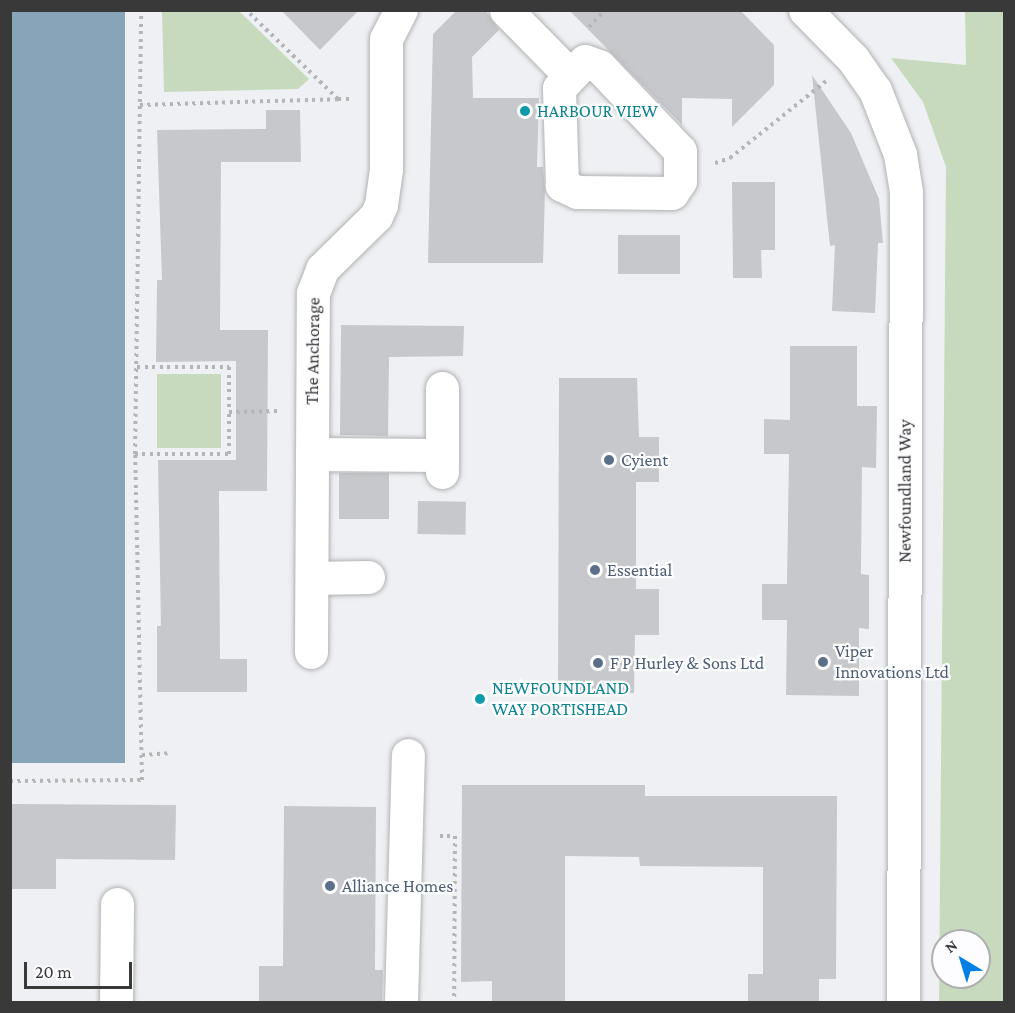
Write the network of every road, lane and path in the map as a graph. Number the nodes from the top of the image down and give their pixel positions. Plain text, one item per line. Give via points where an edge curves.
1 (141, 10) edge
2 (246, 10) edge
3 (401, 10) edge
4 (506, 10) edge
5 (805, 10) edge
6 (853, 59) junction
7 (569, 74) junction
8 (140, 105) junction
9 (681, 162) junction
10 (137, 367) junction
11 (442, 388) dead end
12 (312, 411) junction
13 (229, 412) junction
14 (135, 454) junction
15 (312, 454) junction
16 (368, 577) dead end
17 (312, 578) junction
18 (311, 652) dead end
19 (172, 753) dead end
20 (142, 755) junction
21 (408, 755) dead end
22 (10, 781) edge
23 (432, 836) dead end
24 (117, 904) dead end
25 (116, 1002) edge
26 (401, 1002) edge
27 (454, 1002) edge
28 (903, 1002) edge

1 - 8 path
2 - 8 path via 338,99
3 - 12 street, The Anchorage via 386,39 386,168 381,205 376,216 331,258 315,280
4 - 7 street
5 - 6 street, Newfoundland Way
6 - 9 path via 730,158
6 - 28 street, Newfoundland Way via 875,90 891,126 906,192
7 - 9 street via 585,61 599,66 672,140
7 - 9 street via 558,96 561,176 568,190 672,193 678,188
8 - 10 path
10 - 13 path via 229,367
10 - 14 path
11 - 15 street via 442,463
12 - 13 path
12 - 15 street, The Anchorage
13 - 14 path via 229,454
14 - 20 path
15 - 17 street, The Anchorage
16 - 17 street
17 - 18 street, The Anchorage
19 - 20 path
20 - 22 path via 142,780
21 - 26 street
23 - 27 path via 454,836
24 - 25 street

